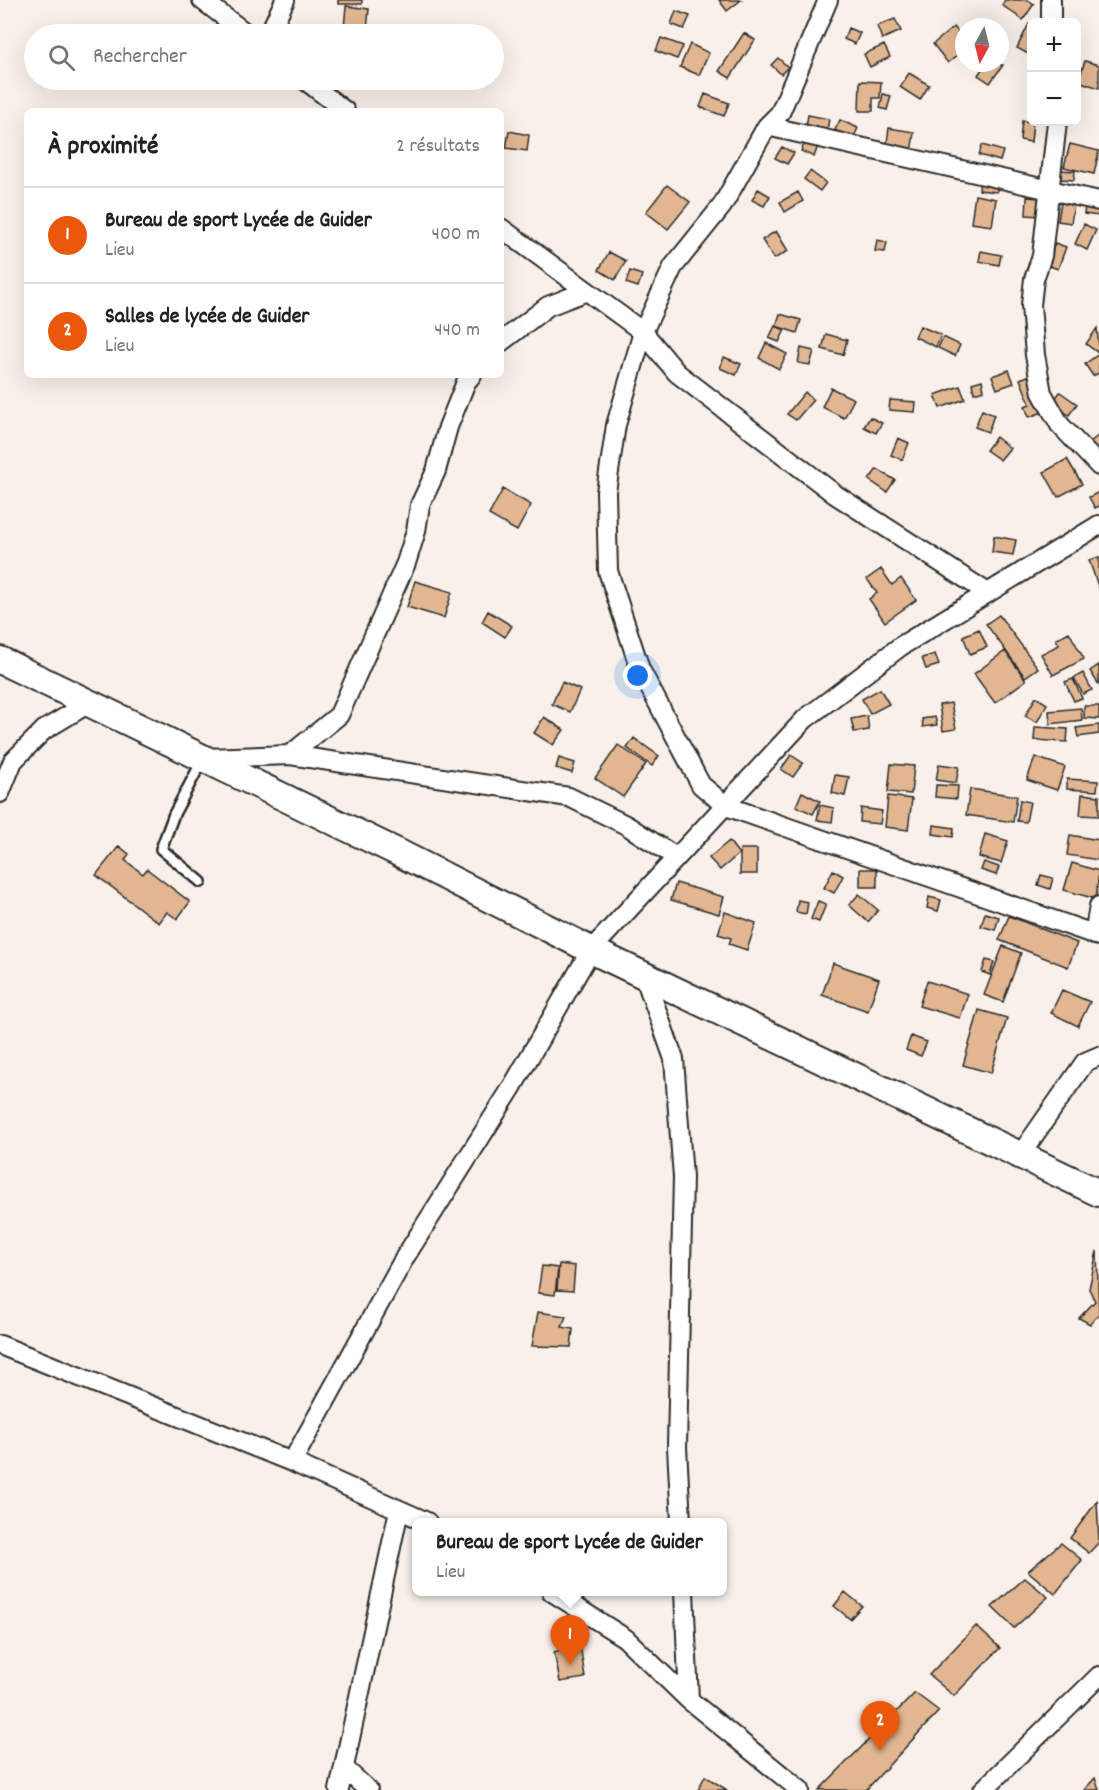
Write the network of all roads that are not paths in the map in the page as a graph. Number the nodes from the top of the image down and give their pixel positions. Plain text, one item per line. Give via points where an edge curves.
1 (202, 0) edge
2 (285, 0) edge
3 (828, 0) edge
4 (1051, 0) edge
5 (1051, 18) edge
6 (234, 24) edge
7 (273, 24) edge
8 (318, 90) edge
9 (341, 108) edge
10 (767, 126) junction
11 (1057, 126) edge
12 (1049, 188) junction
13 (1099, 201) edge
14 (504, 230) edge
15 (587, 291) junction
16 (643, 332) junction
17 (504, 340) edge
18 (469, 378) edge
19 (1099, 466) edge
20 (1099, 525) edge
21 (988, 592) junction
22 (0, 660) edge
23 (88, 702) junction
24 (290, 755) junction
25 (203, 758) junction
26 (7, 760) edge
27 (0, 793) edge
28 (726, 806) junction
29 (676, 857) junction
30 (201, 882) dead end
31 (1099, 906) edge
32 (1096, 935) edge
33 (591, 950) junction
34 (644, 975) junction
35 (1099, 1056) edge
36 (1021, 1154) junction
37 (1099, 1193) edge
38 (0, 1345) edge
39 (292, 1462) junction
40 (399, 1510) junction
41 (418, 1518) edge
42 (681, 1518) edge
43 (558, 1596) edge
44 (684, 1596) edge
45 (1099, 1676) edge
46 (689, 1700) junction
47 (345, 1770) junction
48 (339, 1790) edge
49 (368, 1790) edge
50 (800, 1790) edge
51 (983, 1790) edge

1 - 6 street
2 - 7 street
3 - 10 street via 789,96
4 - 5 street
8 - 9 street
10 - 12 street
10 - 16 street via 722,206 673,267
11 - 12 street
12 - 13 street
12 - 19 street via 1042,256 1031,304 1035,355 1042,393 1060,425
14 - 15 street
15 - 16 street
15 - 17 street via 548,306
16 - 21 street via 677,373 836,495
16 - 28 street via 616,425 606,492 608,571 640,669 701,785
18 - 24 street via 420,505 406,563 339,715
20 - 21 street
21 - 28 street via 901,646 805,719
22 - 23 main road
23 - 25 main road
23 - 26 street
24 - 25 street
24 - 29 street via 569,796 626,825
25 - 30 lane via 161,849
25 - 33 main road
26 - 27 street
28 - 29 street
28 - 32 street
29 - 33 street
31 - 32 street
33 - 34 main road
33 - 39 street via 511,1089 405,1257
34 - 36 main road
34 - 42 street via 674,1059 683,1177 677,1447
35 - 36 street via 1085,1062
36 - 37 main road
38 - 39 street
39 - 40 street
40 - 41 street
40 - 47 street
43 - 46 street via 626,1638
44 - 46 street
45 - 51 street
46 - 50 street
47 - 48 street
47 - 49 street

